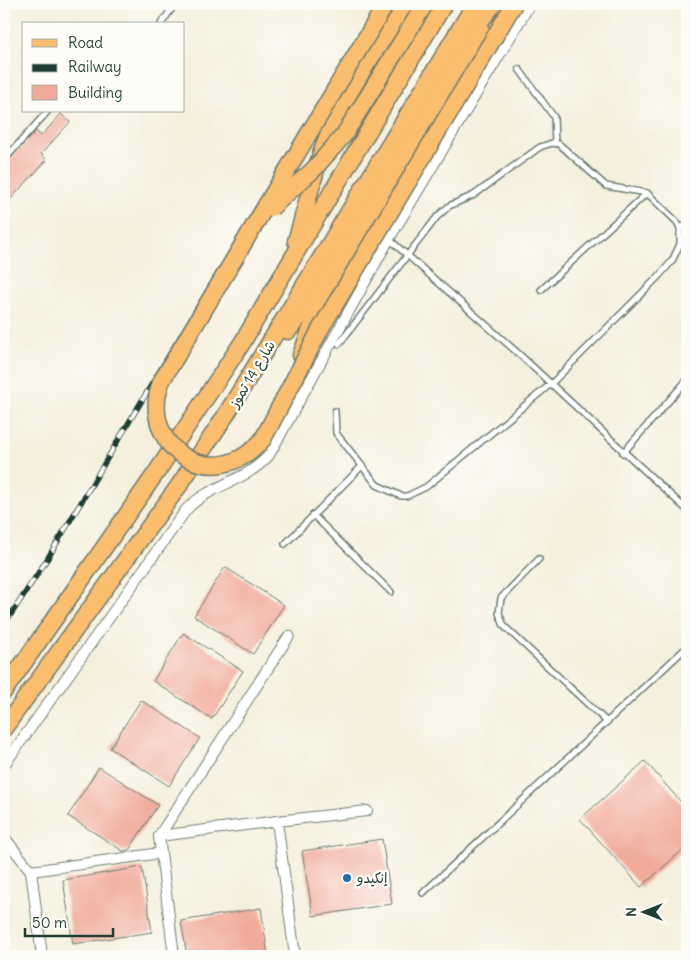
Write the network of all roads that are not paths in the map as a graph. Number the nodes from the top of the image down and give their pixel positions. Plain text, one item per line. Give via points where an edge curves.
1 (174, 4) edge
2 (386, 4) edge
3 (405, 4) edge
4 (425, 4) edge
5 (444, 4) edge
6 (475, 4) edge
7 (494, 4) edge
8 (498, 4) edge
9 (514, 4) edge
10 (530, 4) edge
11 (162, 22) edge
12 (519, 69) dead end
13 (47, 112) edge
14 (555, 143) junction
15 (4, 160) edge
16 (647, 193) junction
17 (687, 224) edge
18 (680, 228) junction
19 (389, 239) junction
20 (242, 244) junction
21 (406, 254) junction
22 (281, 280) junction
23 (541, 290) dead end
24 (339, 344) dead end
25 (687, 380) edge
26 (552, 383) junction
27 (241, 392) junction
28 (282, 406) junction
29 (335, 411) dead end
30 (623, 453) junction
31 (362, 466) junction
32 (687, 510) edge
33 (313, 515) junction
34 (285, 544) dead end
35 (539, 559) dead end
36 (391, 592) dead end
37 (289, 636) dead end
38 (687, 647) edge
39 (4, 691) edge
40 (607, 722) junction
41 (4, 728) edge
42 (4, 765) edge
43 (367, 811) dead end
44 (277, 821) junction
45 (159, 836) junction
46 (4, 837) edge
47 (161, 853) junction
48 (31, 872) junction
49 (423, 893) dead end
50 (42, 956) edge
51 (174, 956) edge
52 (295, 956) edge

1 - 11 lane
2 - 20 main road, bridge
3 - 22 main road via 343,106 319,158 297,239
4 - 20 main road, bridge via 344,135 324,159 261,218
5 - 22 main road, شارع 14 تموز
6 - 27 main road, شارع 14 تموز
7 - 27 main road via 462,48 305,309 262,360
8 - 28 main road, bridge via 472,54 315,318
9 - 28 main road, bridge via 321,328
10 - 19 street
12 - 14 lane via 554,117
13 - 15 lane
14 - 16 lane via 606,186
14 - 21 lane via 540,147 474,195 449,206
16 - 18 lane
16 - 23 lane
17 - 18 lane
18 - 26 lane via 680,244 672,261
19 - 21 lane
19 - 42 street via 269,455 246,475 205,493 186,510
20 - 28 main road, bridge via 161,382 155,404 156,416 165,438 176,451 191,461 214,466 236,461 256,448
21 - 24 lane
21 - 26 lane
22 - 39 main road, شارع 14 تموز via 156,473
25 - 30 lane
26 - 30 lane
26 - 31 lane via 426,487 414,493 401,496 377,485
27 - 41 main road, شارع 14 تموز via 178,487
29 - 31 lane via 336,433
30 - 32 lane
31 - 33 lane
33 - 34 lane
33 - 36 lane
35 - 40 lane via 501,598 499,613 504,626
37 - 45 street
38 - 40 lane
40 - 49 lane
43 - 44 street
44 - 45 street
44 - 52 street
45 - 47 street
46 - 48 street
47 - 48 street
47 - 51 street
48 - 50 street

